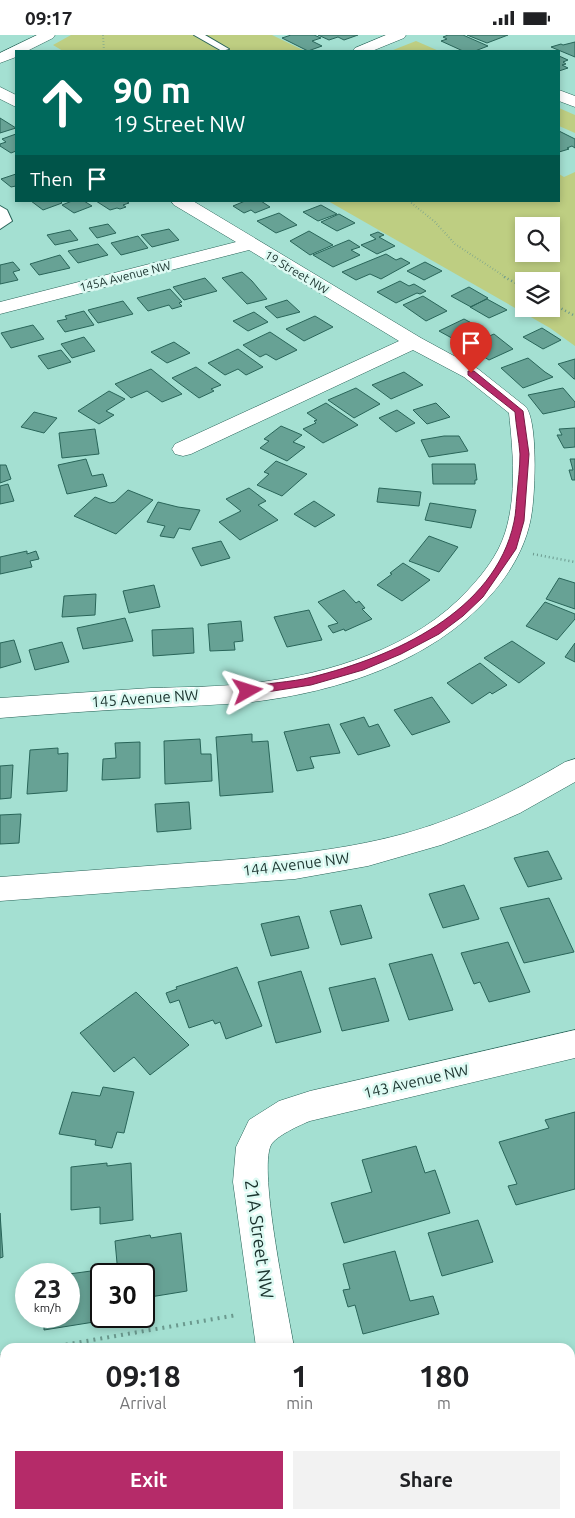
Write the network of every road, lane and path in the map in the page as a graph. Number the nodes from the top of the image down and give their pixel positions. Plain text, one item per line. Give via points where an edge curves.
1 (48, 35) edge
2 (103, 35) edge
3 (198, 35) edge
4 (399, 35) edge
5 (225, 49) dead end
6 (18, 50) edge
7 (104, 50) edge
8 (362, 50) edge
9 (15, 52) edge
10 (0, 59) edge
11 (0, 92) edge
12 (560, 95) edge
13 (15, 101) edge
14 (575, 102) edge
15 (182, 202) edge
16 (410, 202) edge
17 (0, 209) edge
18 (0, 226) edge
19 (251, 244) junction
20 (515, 282) edge
21 (0, 308) edge
22 (560, 308) edge
23 (575, 316) edge
24 (414, 342) junction
25 (183, 449) dead end
26 (511, 549) junction
27 (575, 562) edge
28 (0, 707) edge
29 (575, 769) edge
30 (0, 889) edge
31 (575, 1044) edge
32 (261, 1131) joint
33 (270, 1310) junction
34 (76, 1343) edge
35 (275, 1343) edge

1 - 6 street
2 - 7 path
3 - 5 lane
4 - 8 street
9 - 10 street
11 - 13 street
12 - 14 street
15 - 19 street, 19 Street NW
16 - 20 path via 455,244
17 - 18 lane via 7,221
19 - 21 street, 145A Avenue NW
19 - 24 street, 19 Street NW
22 - 23 path
24 - 25 street
24 - 26 street, 19 Street NW via 471,373 519,411 524,454 520,521
26 - 27 path
26 - 28 street, 145 Avenue NW via 480,595 460,613 398,652 360,667 311,682 266,690
29 - 30 street, 144 Avenue NW via 506,808 400,846 349,858 296,867
31 - 32 street, 143 Avenue NW via 291,1112
32 - 33 street, 21A Street NW via 253,1147 250,1182
33 - 34 path
33 - 35 street, 21A Street NW

